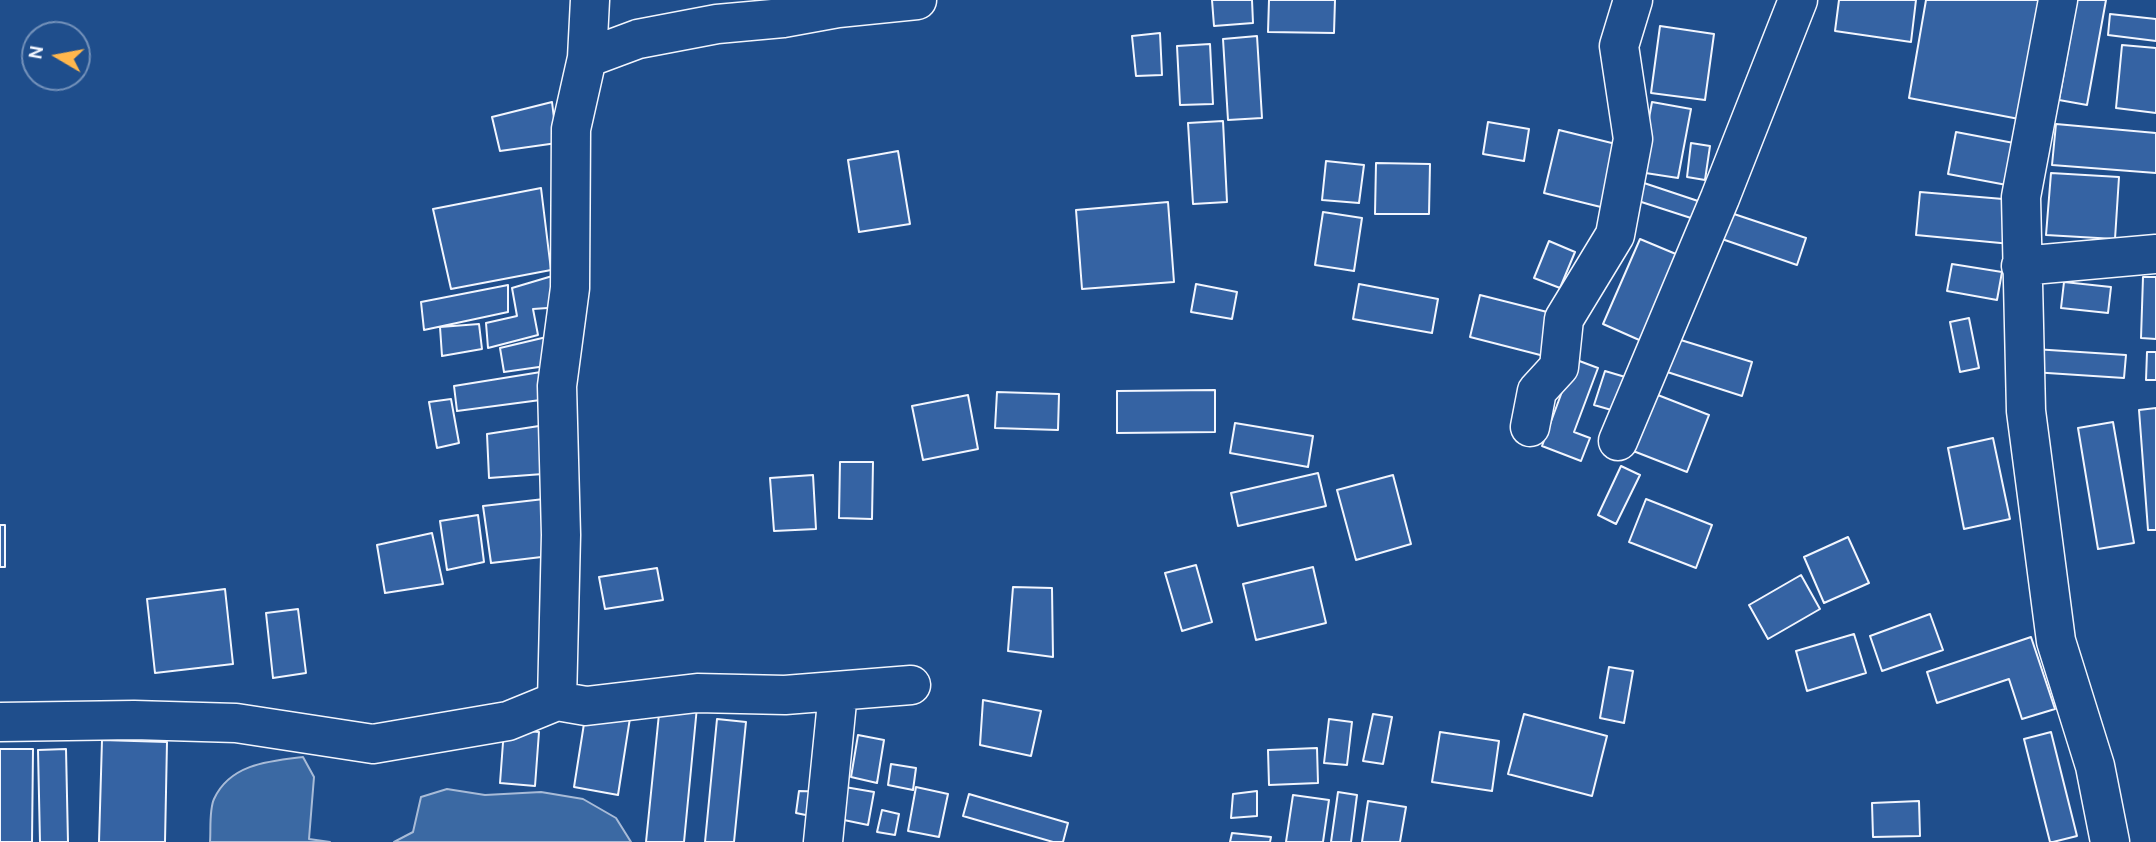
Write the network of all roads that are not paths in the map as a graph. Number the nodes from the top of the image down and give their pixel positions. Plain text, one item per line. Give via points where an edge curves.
1 (590, 0) edge
2 (917, 0) edge
3 (1633, 0) edge
4 (1798, 0) edge
5 (2058, 0) edge
6 (587, 58) junction
7 (2156, 254) edge
8 (2021, 266) junction
9 (1530, 428) dead end
10 (1618, 441) dead end
11 (911, 685) dead end
12 (838, 692) junction
13 (557, 701) junction
14 (0, 722) edge
15 (823, 842) edge
16 (2110, 842) edge

1 - 6 street
2 - 6 street via 717,24 638,38
3 - 9 street via 1619,46 1633,139 1615,235 1564,319 1559,367 1537,391
4 - 10 street
5 - 8 street via 2021,197
6 - 13 street via 571,129 570,288 557,386 561,534
7 - 8 street
8 - 16 street via 2026,411 2056,641 2095,766
11 - 12 street
12 - 13 street via 698,693 586,706
12 - 15 street
13 - 14 street via 508,721 373,744 236,723

